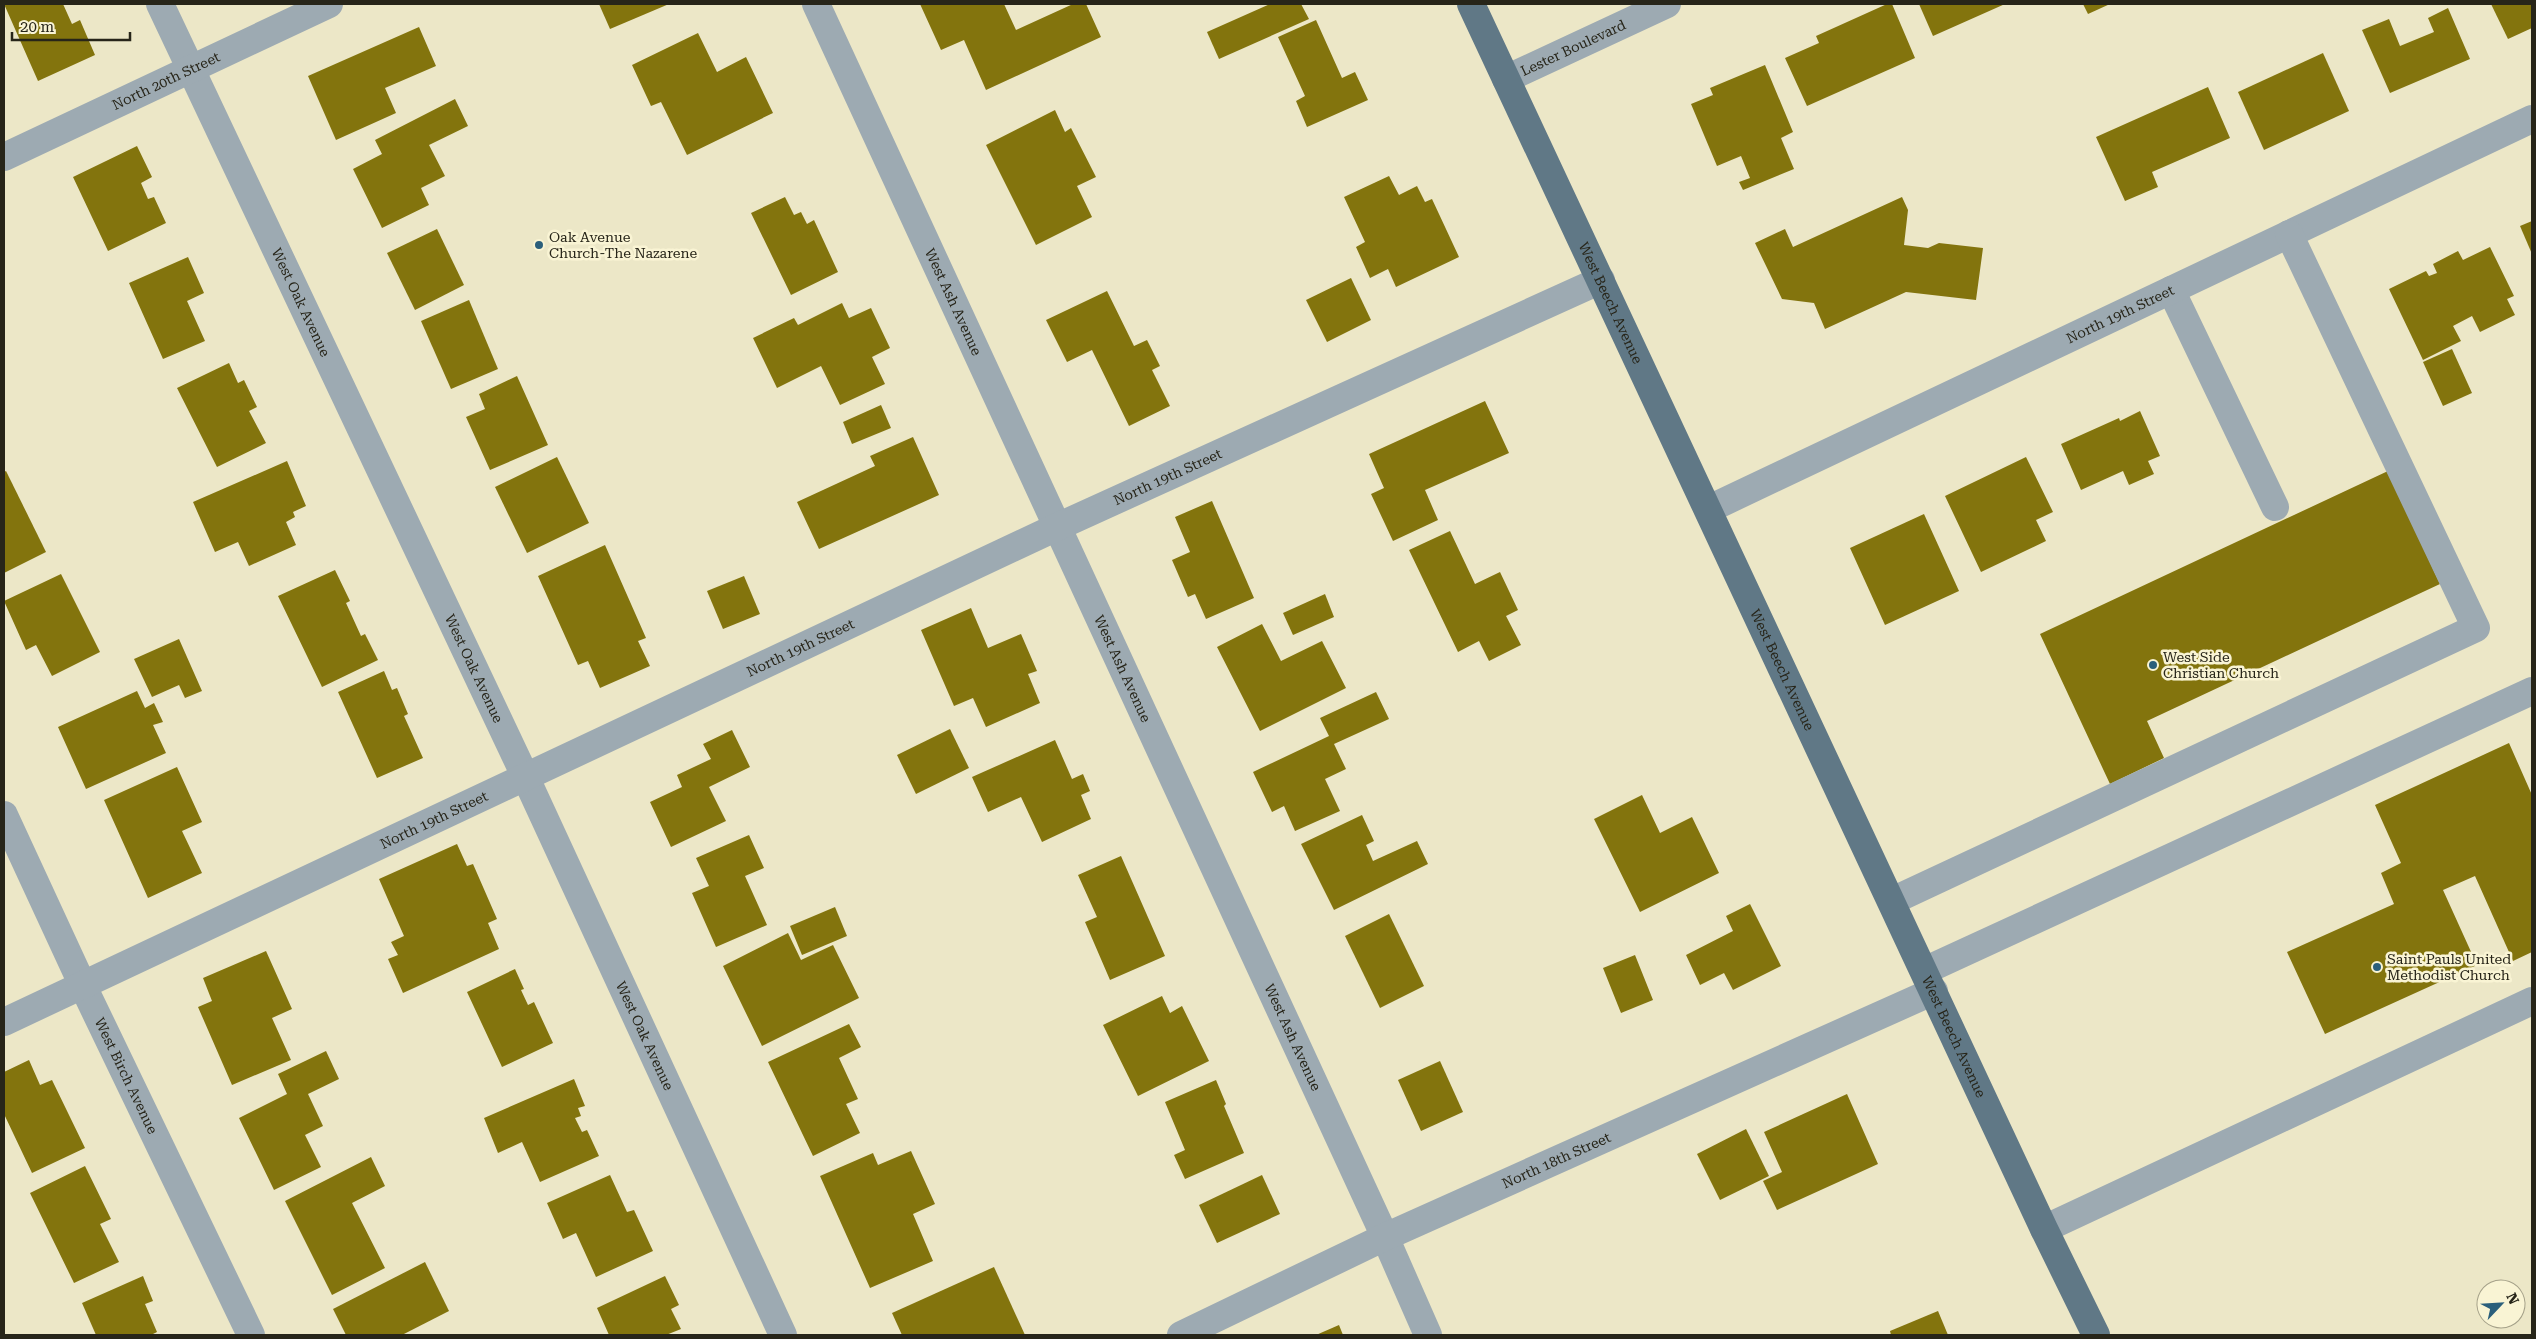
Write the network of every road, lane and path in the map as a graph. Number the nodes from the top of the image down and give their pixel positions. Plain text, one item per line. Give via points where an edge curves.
1 (160, 4) edge
2 (328, 4) edge
3 (816, 4) edge
4 (1471, 4) edge
5 (1667, 4) edge
6 (191, 70) junction
7 (1506, 79) junction
8 (2532, 119) edge
9 (4, 157) edge
10 (2288, 234) junction
11 (1601, 280) junction
12 (2171, 290) junction
13 (2275, 507) dead end
14 (1709, 509) junction
15 (1057, 527) junction
16 (2532, 691) edge
17 (524, 776) junction
18 (4, 815) edge
19 (1892, 901) junction
20 (1929, 981) junction
21 (83, 986) junction
22 (2532, 1001) edge
23 (4, 1022) edge
24 (2044, 1229) junction
25 (1385, 1237) junction
26 (251, 1335) edge
27 (783, 1335) edge
28 (1181, 1335) edge
29 (1428, 1335) edge
30 (2096, 1335) edge

1 - 6 street, West Oak Avenue
2 - 6 street, North 20th Street
3 - 15 street, West Ash Avenue
4 - 7 main road, West Beech Avenue
5 - 7 street, Lester Boulevard
6 - 9 street, North 20th Street
6 - 17 street, West Oak Avenue
7 - 11 main road, West Beech Avenue
8 - 10 street, North 19th Street
10 - 12 street, North 19th Street
10 - 19 street via 2476,628
11 - 14 main road, West Beech Avenue
11 - 15 street, North 19th Street
12 - 13 street
12 - 14 street, North 19th Street
14 - 19 main road, West Beech Avenue
15 - 17 street, North 19th Street
15 - 25 street, West Ash Avenue
16 - 20 street, North 18th Street
17 - 21 street, North 19th Street
17 - 27 street, West Oak Avenue
18 - 21 street, West Birch Avenue
19 - 20 main road, West Beech Avenue
20 - 24 main road, West Beech Avenue
20 - 25 street, North 18th Street
21 - 23 street, North 19th Street
21 - 26 street, West Birch Avenue
22 - 24 street
24 - 30 main road, West Beech Avenue
25 - 28 street, North 18th Street
25 - 29 street, West Ash Avenue

